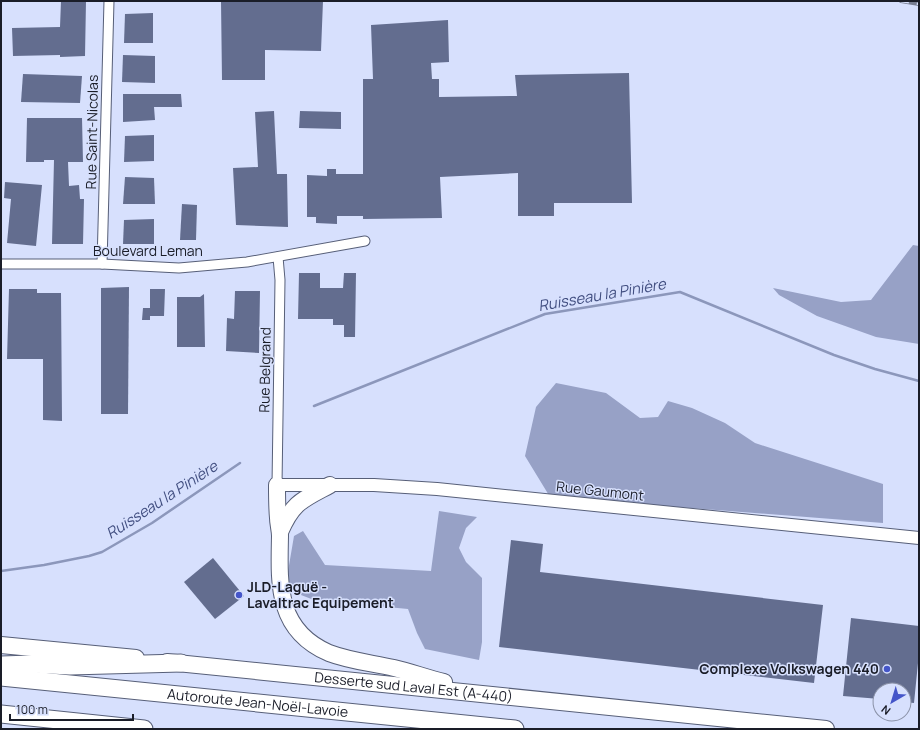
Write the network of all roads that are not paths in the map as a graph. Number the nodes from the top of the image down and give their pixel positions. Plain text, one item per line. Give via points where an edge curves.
1 (109, 1) edge
2 (365, 241) dead end
3 (278, 257) junction
4 (1, 264) edge
5 (102, 264) junction
6 (277, 484) junction
7 (330, 485) junction
8 (280, 534) junction
9 (919, 538) edge
10 (1, 644) edge
11 (182, 663) junction
12 (1, 665) edge
13 (1, 676) edge
14 (488, 694) junction
15 (1, 714) edge
16 (1, 720) edge
17 (72, 722) junction
18 (144, 729) edge
19 (515, 729) edge
20 (826, 729) edge

1 - 5 street, Rue Saint-Nicolas
2 - 3 street, Boulevard Leman
3 - 5 street, Boulevard Leman via 179,268
3 - 6 street, Rue Belgrand via 280,280
4 - 5 street, Boulevard Leman
6 - 7 street, Rue Gaumont
6 - 8 highway
7 - 8 highway via 295,505 287,516
7 - 9 street, Rue Gaumont via 437,489
8 - 14 highway via 279,573 283,601 292,622 311,642 344,658 394,668
10 - 11 highway, Desserte sud Laval Est (A-440)
11 - 12 highway
11 - 14 highway, Desserte sud Laval Est (A-440)
13 - 19 highway, Autoroute Jean-Noël-Lavoie
14 - 20 highway, Desserte sud Laval Est (A-440)
15 - 17 highway
16 - 17 highway
17 - 18 highway

